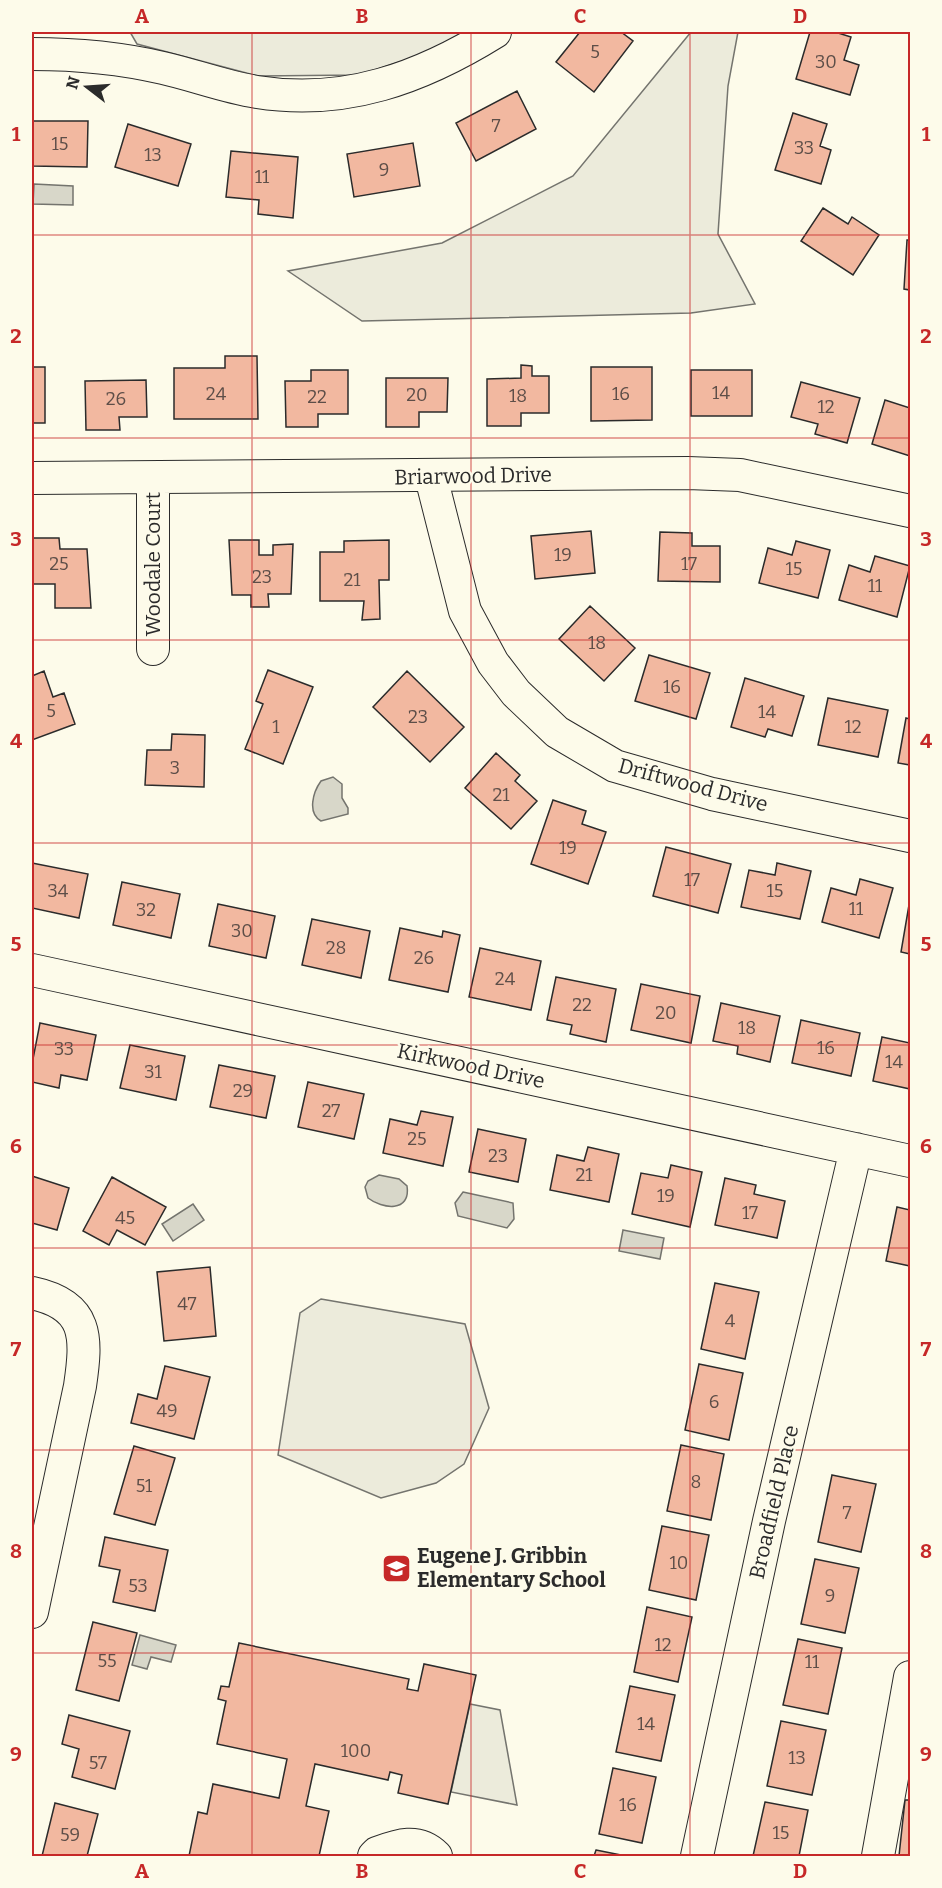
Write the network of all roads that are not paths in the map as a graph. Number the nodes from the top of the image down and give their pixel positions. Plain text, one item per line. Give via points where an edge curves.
1 (495, 32) edge
2 (32, 54) edge
3 (431, 477) junction
4 (32, 478) edge
5 (153, 478) junction
6 (910, 511) edge
7 (153, 649) dead end
8 (910, 836) edge
9 (32, 970) edge
10 (856, 1149) junction
11 (910, 1161) edge
12 (32, 1293) edge
13 (32, 1612) edge
14 (910, 1677) edge
15 (374, 1857) edge
16 (436, 1857) edge
17 (697, 1857) edge
18 (878, 1857) edge

1 - 2 street via 453,58 393,82 359,90 303,95 256,92 163,68 79,54
3 - 5 street, Briarwood Drive
3 - 6 street, Briarwood Drive via 688,473 740,476
3 - 8 street, Driftwood Drive via 465,611 493,663 516,693 557,732 615,766 712,794
4 - 5 street, Briarwood Drive
5 - 7 street, Woodale Court
9 - 10 street, Kirkwood Drive
10 - 11 street, Kirkwood Drive
10 - 17 street, Broadfield Place via 769,1521
12 - 13 street via 62,1304 81,1324 85,1348
14 - 18 street
15 - 16 street via 404,1843 429,1849

